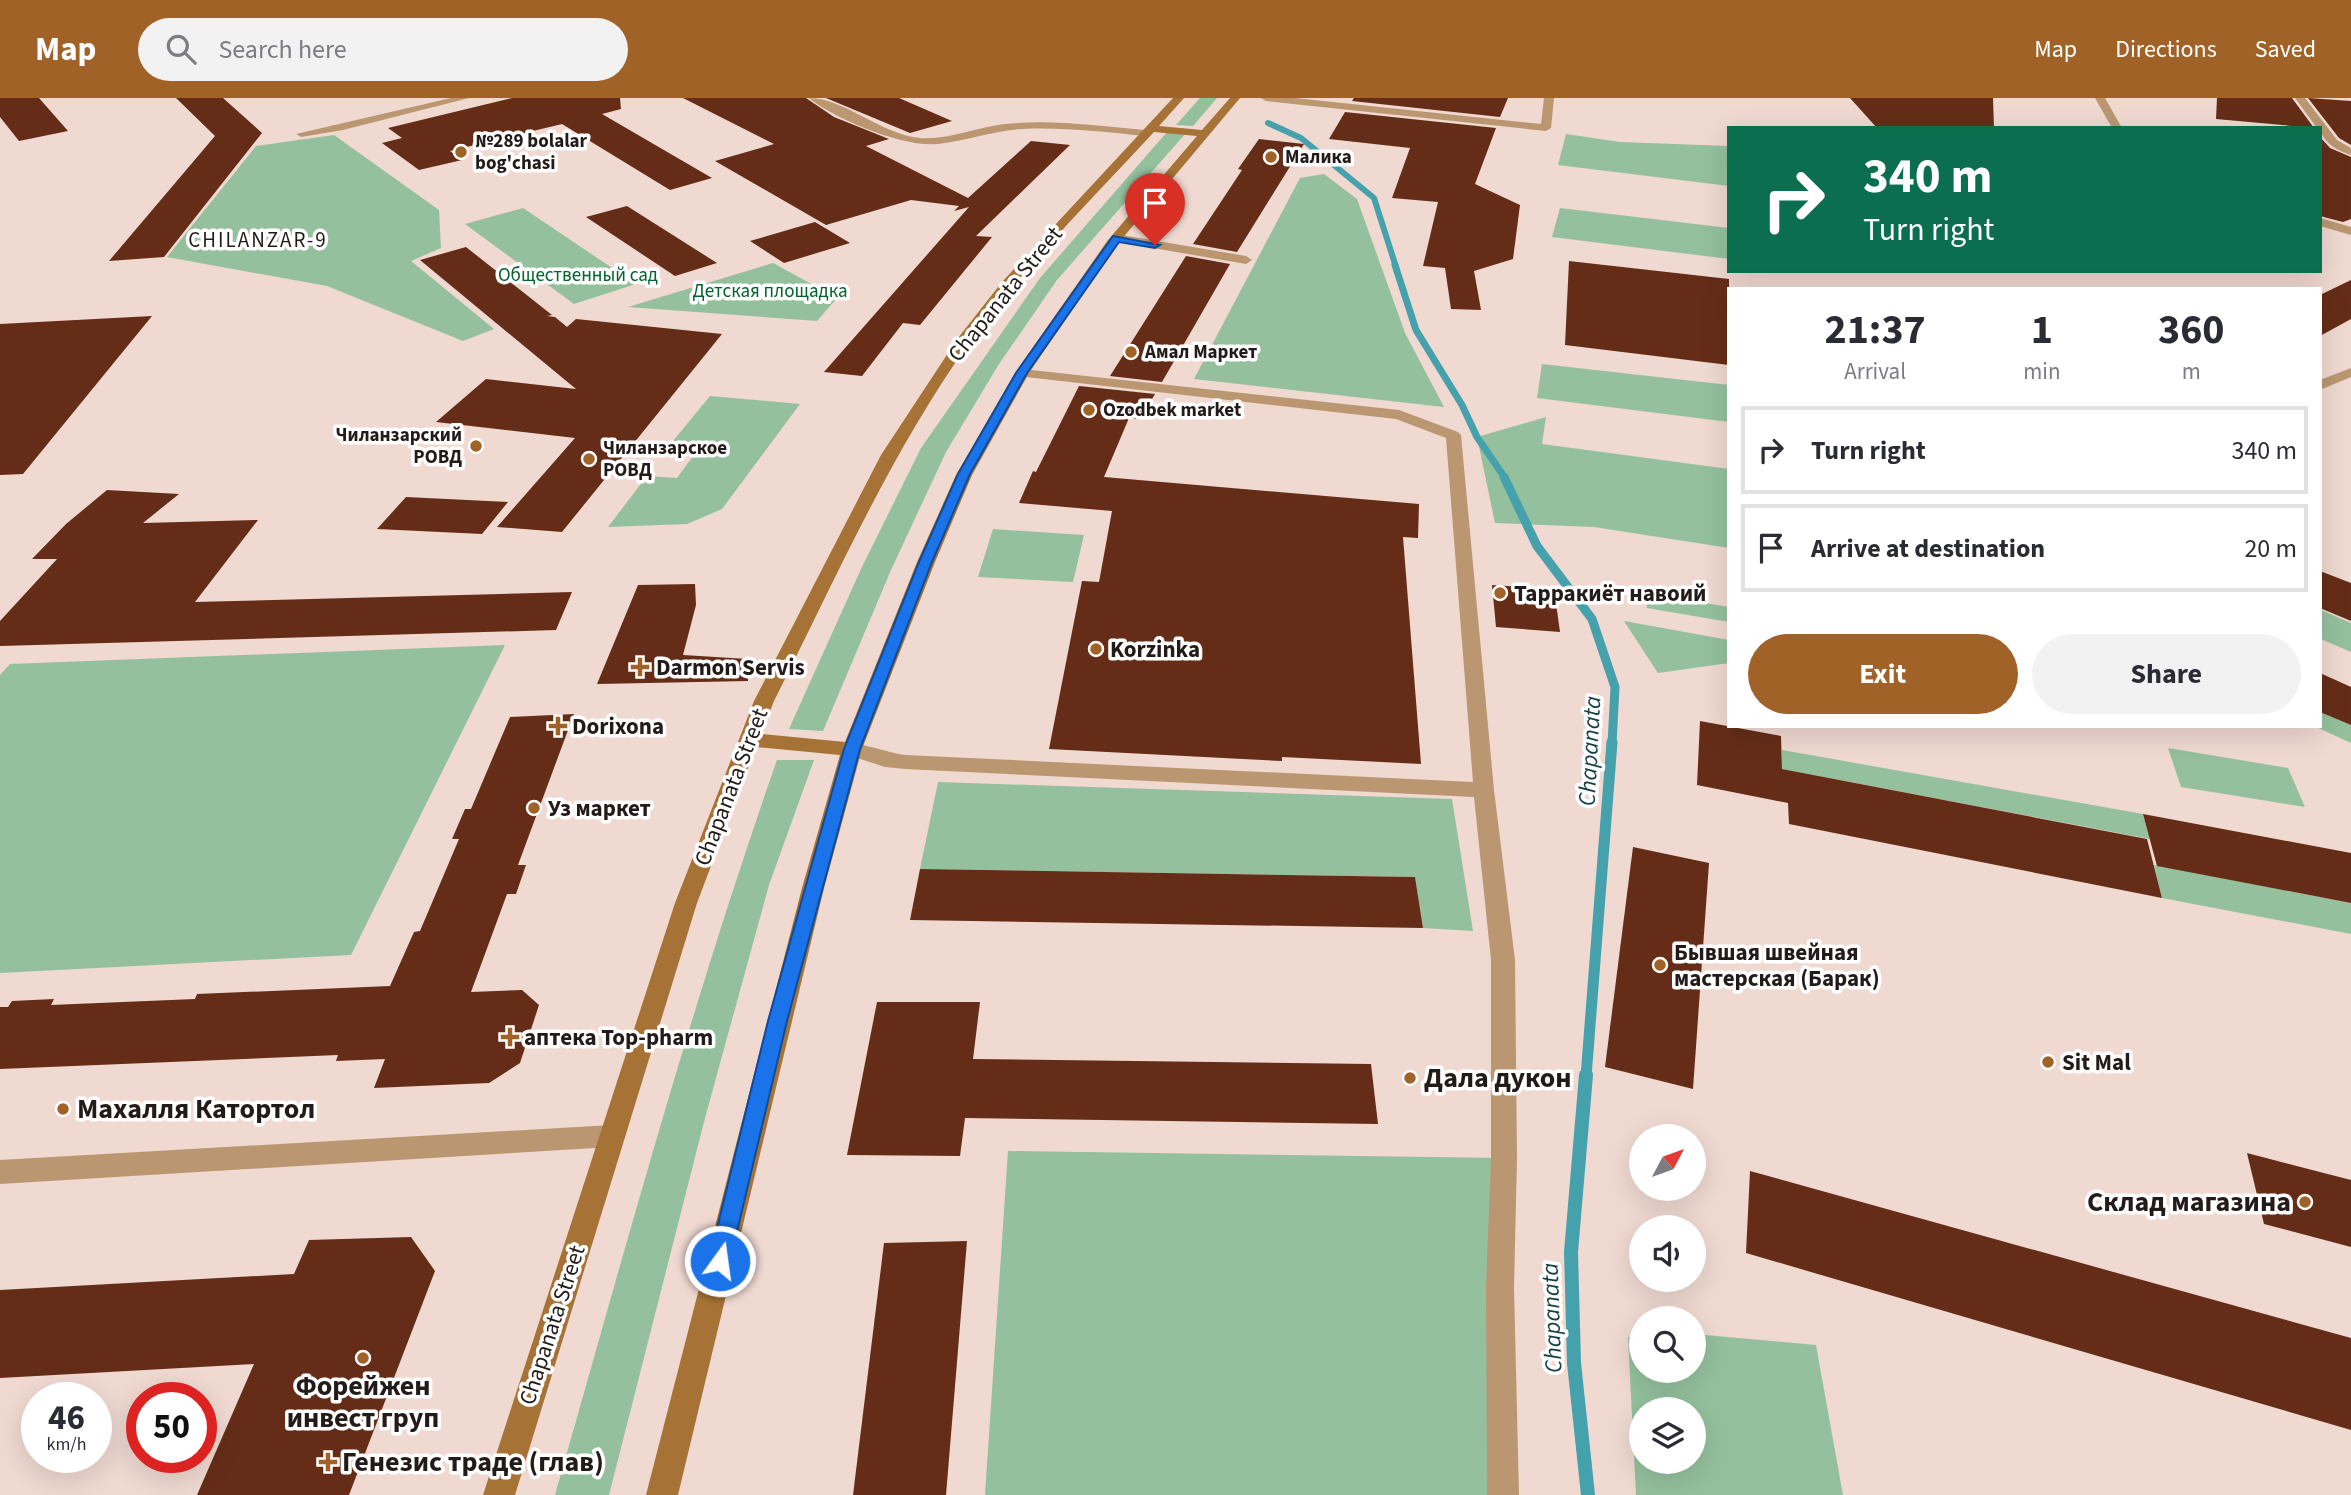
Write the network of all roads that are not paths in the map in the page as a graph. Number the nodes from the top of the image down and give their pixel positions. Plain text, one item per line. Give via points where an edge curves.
1 (464, 98) edge
2 (814, 98) edge
3 (1179, 98) edge
4 (1234, 98) edge
5 (1266, 98) edge
6 (1549, 98) edge
7 (2100, 98) edge
8 (2300, 98) edge
9 (2115, 126) edge
10 (2321, 126) edge
11 (2322, 127) edge
12 (1148, 130) junction
13 (301, 134) dead end
14 (1205, 134) junction
15 (2351, 152) edge
16 (2322, 223) edge
17 (2351, 231) edge
18 (1116, 238) junction
19 (1246, 260) dead end
20 (2351, 372) edge
21 (1022, 373) junction
22 (2322, 385) edge
23 (748, 740) junction
24 (852, 749) junction
25 (1484, 790) junction
26 (612, 1136) junction
27 (0, 1172) edge
28 (499, 1495) edge
29 (662, 1495) edge
30 (1503, 1495) edge

1 - 13 street
2 - 12 street via 902,139 919,142 1038,124
3 - 12 main road, Chapanata Street
4 - 14 main road
5 - 6 street via 1546,128
7 - 9 street
8 - 10 street
11 - 15 street via 2333,142
12 - 14 main road
12 - 23 main road, Chapanata Street via 1007,285 963,341 889,455 827,572
14 - 18 main road
16 - 17 street
18 - 19 street
18 - 21 main road
20 - 22 street
21 - 24 main road via 964,474
21 - 25 street via 1399,415 1453,435
23 - 24 main road
23 - 26 main road, Chapanata Street via 686,903
24 - 25 street via 885,760 917,763
24 - 29 main road via 778,1021
25 - 30 street via 1503,960
26 - 27 street
26 - 28 main road, Chapanata Street

